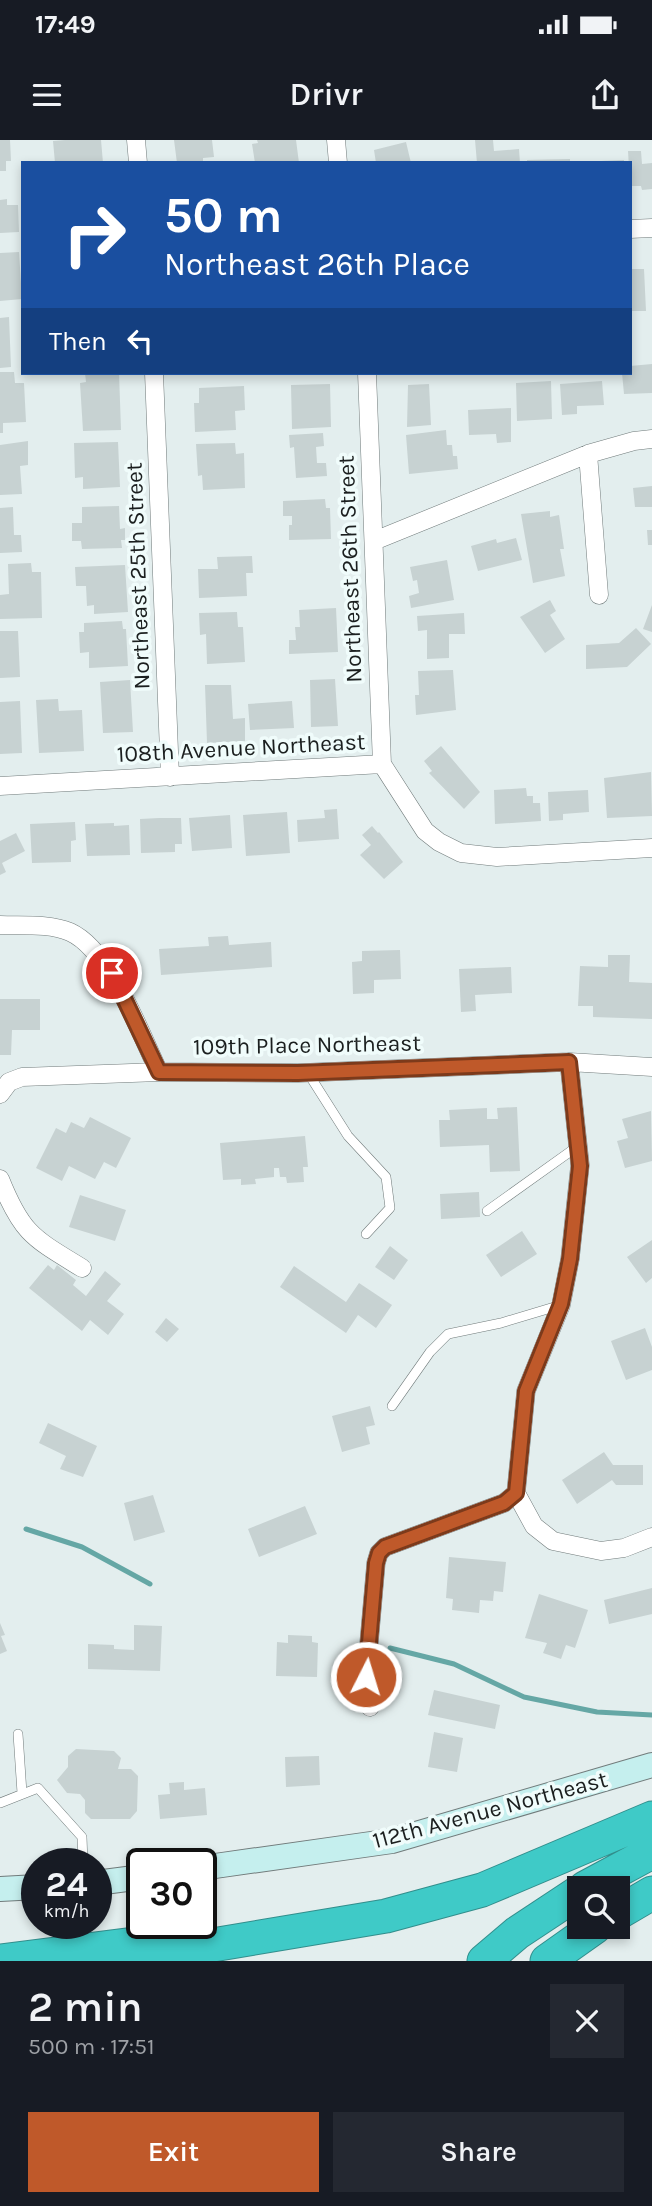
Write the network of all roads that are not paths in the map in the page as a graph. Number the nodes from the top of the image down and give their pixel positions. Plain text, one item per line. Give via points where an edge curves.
1 (136, 140) edge
2 (336, 140) edge
3 (138, 161) edge
4 (338, 161) edge
5 (652, 228) edge
6 (632, 229) edge
7 (154, 375) edge
8 (367, 375) edge
9 (652, 439) edge
10 (588, 454) junction
11 (374, 541) junction
12 (599, 595) dead end
13 (382, 764) junction
14 (170, 777) junction
15 (0, 786) edge
16 (652, 848) edge
17 (0, 925) edge
18 (569, 1062) junction
19 (652, 1067) edge
20 (159, 1072) junction
21 (308, 1073) junction
22 (0, 1094) edge
23 (578, 1146) junction
24 (0, 1179) edge
25 (486, 1211) dead end
26 (366, 1234) dead end
27 (82, 1268) dead end
28 (561, 1304) junction
29 (392, 1406) dead end
30 (516, 1493) junction
31 (652, 1537) edge
32 (370, 1707) dead end
33 (18, 1734) dead end
34 (652, 1765) edge
35 (22, 1793) junction
36 (0, 1803) edge
37 (652, 1818) edge
38 (82, 1848) edge
39 (652, 1852) edge
40 (217, 1866) edge
41 (607, 1876) edge
42 (21, 1888) edge
43 (0, 1889) edge
44 (652, 1893) edge
45 (567, 1900) edge
46 (630, 1906) edge
47 (326, 1926) junction
48 (578, 1939) edge
49 (2, 1961) edge
50 (117, 1961) edge
51 (484, 1961) edge
52 (547, 1961) edge

1 - 3 street
2 - 4 street
5 - 6 street
7 - 14 street, Northeast 25th Street
8 - 11 street, Northeast 26th Street
9 - 10 street
10 - 11 street
10 - 12 street
11 - 13 street, Northeast 26th Street
13 - 14 street, 108th Avenue Northeast
13 - 16 street, 108th Avenue Northeast via 425,831 461,853 497,858
14 - 15 street, 108th Avenue Northeast
17 - 20 street via 49,927 70,932 88,944 112,973
18 - 19 street, 109th Place Northeast
18 - 21 street, 109th Place Northeast
18 - 23 street
20 - 21 street, 109th Place Northeast
20 - 22 street, 109th Place Northeast via 22,1077 9,1082
21 - 26 lane via 348,1136 386,1177 390,1208
23 - 25 lane
23 - 28 street via 570,1259
24 - 27 street via 19,1221 36,1240
28 - 29 lane via 448,1334
28 - 30 street via 526,1391
30 - 31 street via 534,1526 553,1542 601,1551
30 - 32 street via 504,1503 379,1553 366,1677
33 - 35 lane
34 - 40 main road, 112th Avenue Northeast via 392,1841
35 - 36 lane
35 - 38 lane via 38,1788 82,1837
37 - 47 highway via 482,1890 386,1916
39 - 41 highway
42 - 43 main road
44 - 46 highway
45 - 51 highway
47 - 49 highway
47 - 50 highway
48 - 52 highway

